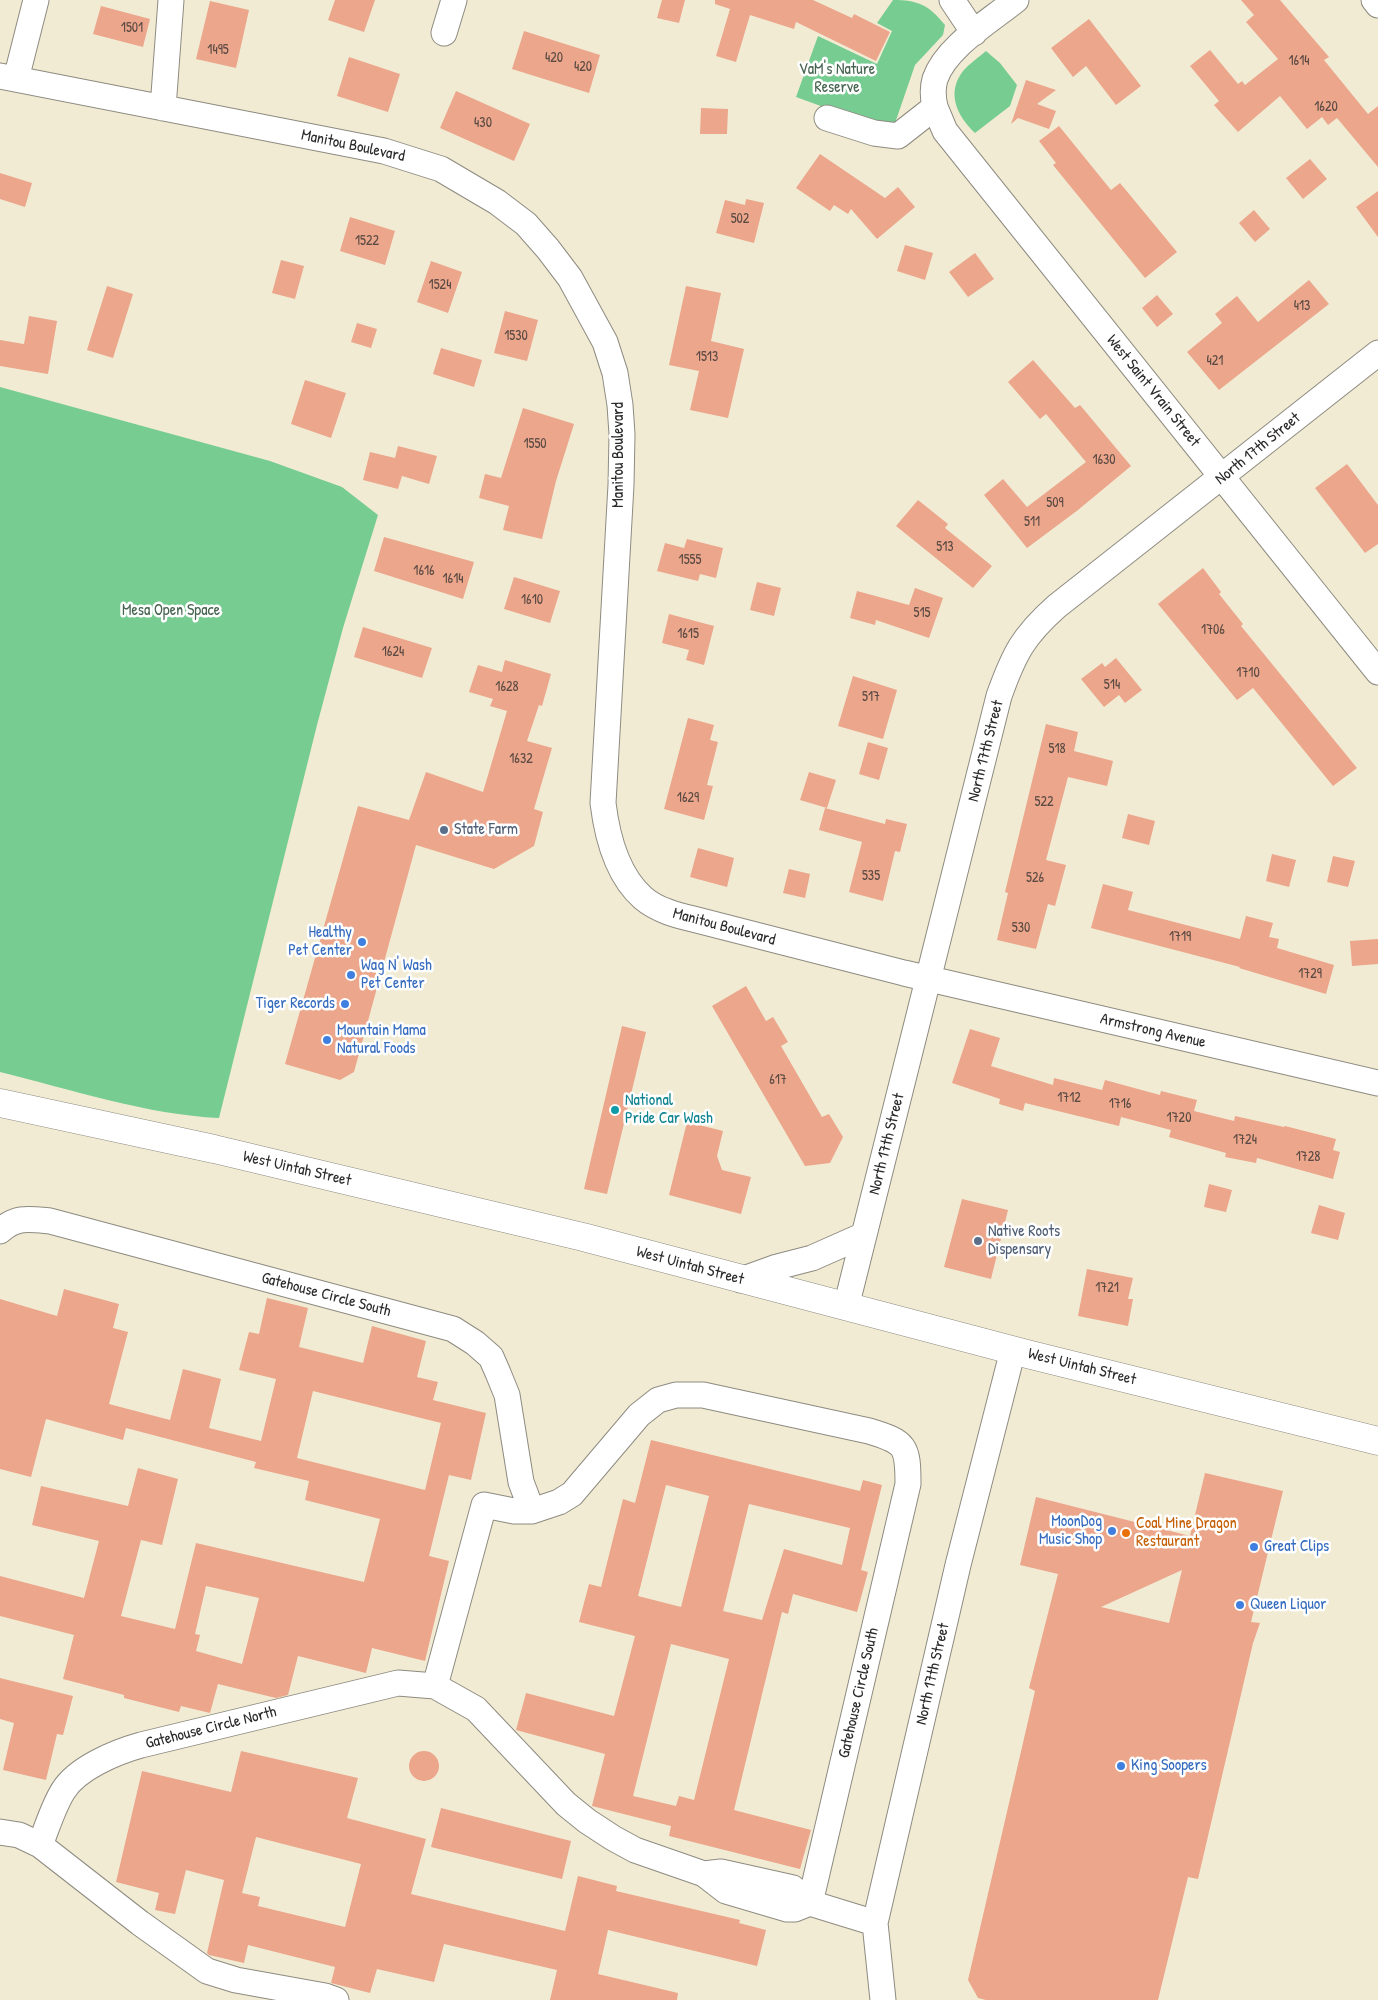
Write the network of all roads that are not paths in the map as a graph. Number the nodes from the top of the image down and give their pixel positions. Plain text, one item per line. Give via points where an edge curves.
1 (36, 0) edge
2 (172, 0) edge
3 (454, 0) edge
4 (952, 0) edge
5 (1016, 0) edge
6 (1374, 0) edge
7 (1378, 5) edge
8 (444, 33) dead end
9 (974, 33) junction
10 (8, 77) edge
11 (935, 107) junction
12 (163, 108) junction
13 (827, 118) dead end
14 (1378, 353) edge
15 (1222, 478) junction
16 (1378, 672) edge
17 (928, 978) junction
18 (1378, 1083) edge
19 (0, 1103) edge
20 (0, 1231) edge
21 (864, 1235) junction
22 (740, 1280) junction
23 (846, 1307) junction
24 (1013, 1350) junction
25 (1378, 1441) edge
26 (532, 1511) junction
27 (435, 1686) junction
28 (0, 1832) edge
29 (40, 1845) junction
30 (810, 1903) junction
31 (875, 1923) junction
32 (336, 2000) edge
33 (883, 2000) edge

1 - 10 street
2 - 12 street
3 - 8 street
4 - 9 street
5 - 9 street
6 - 7 street
9 - 11 street via 951,52 942,66 933,93
10 - 12 street, Manitou Boulevard
11 - 13 street via 898,136
11 - 15 street, West Saint Vrain Street via 945,131
12 - 17 street, Manitou Boulevard via 384,151 441,169 498,202 526,224 548,249 570,278 605,342 615,373 620,405 621,485 603,803 611,845 620,865 630,884 644,899 666,912
14 - 15 street, North 17th Street
15 - 16 street, West Saint Vrain Street
15 - 17 street, North 17th Street via 1057,606 1028,635 1017,652 999,696
17 - 18 street, Armstrong Avenue
17 - 21 street, North 17th Street
19 - 22 main road, West Uintah Street via 214,1149 583,1237
20 - 26 street, Gatehouse Circle South via 9,1223 27,1219 50,1221 453,1329 491,1357 498,1373 507,1395 521,1482
21 - 22 street via 812,1258
21 - 23 street, North 17th Street
22 - 23 main road, West Uintah Street
23 - 24 main road, West Uintah Street
24 - 25 main road, West Uintah Street
24 - 31 street, North 17th Street via 958,1565
26 - 27 street via 484,1505
26 - 30 street, Gatehouse Circle South via 572,1494 639,1415 658,1400 676,1395 703,1395 869,1430 892,1438 903,1446 908,1463 908,1484
27 - 29 street, Gatehouse Circle North via 398,1683 113,1754 90,1767 62,1792
27 - 30 street, Gatehouse Circle North via 476,1709 566,1804 635,1850 704,1874 722,1872 793,1888
28 - 29 street via 19,1835
29 - 32 street via 207,1971
30 - 31 street, Gatehouse Circle North
31 - 33 street, North 17th Street

